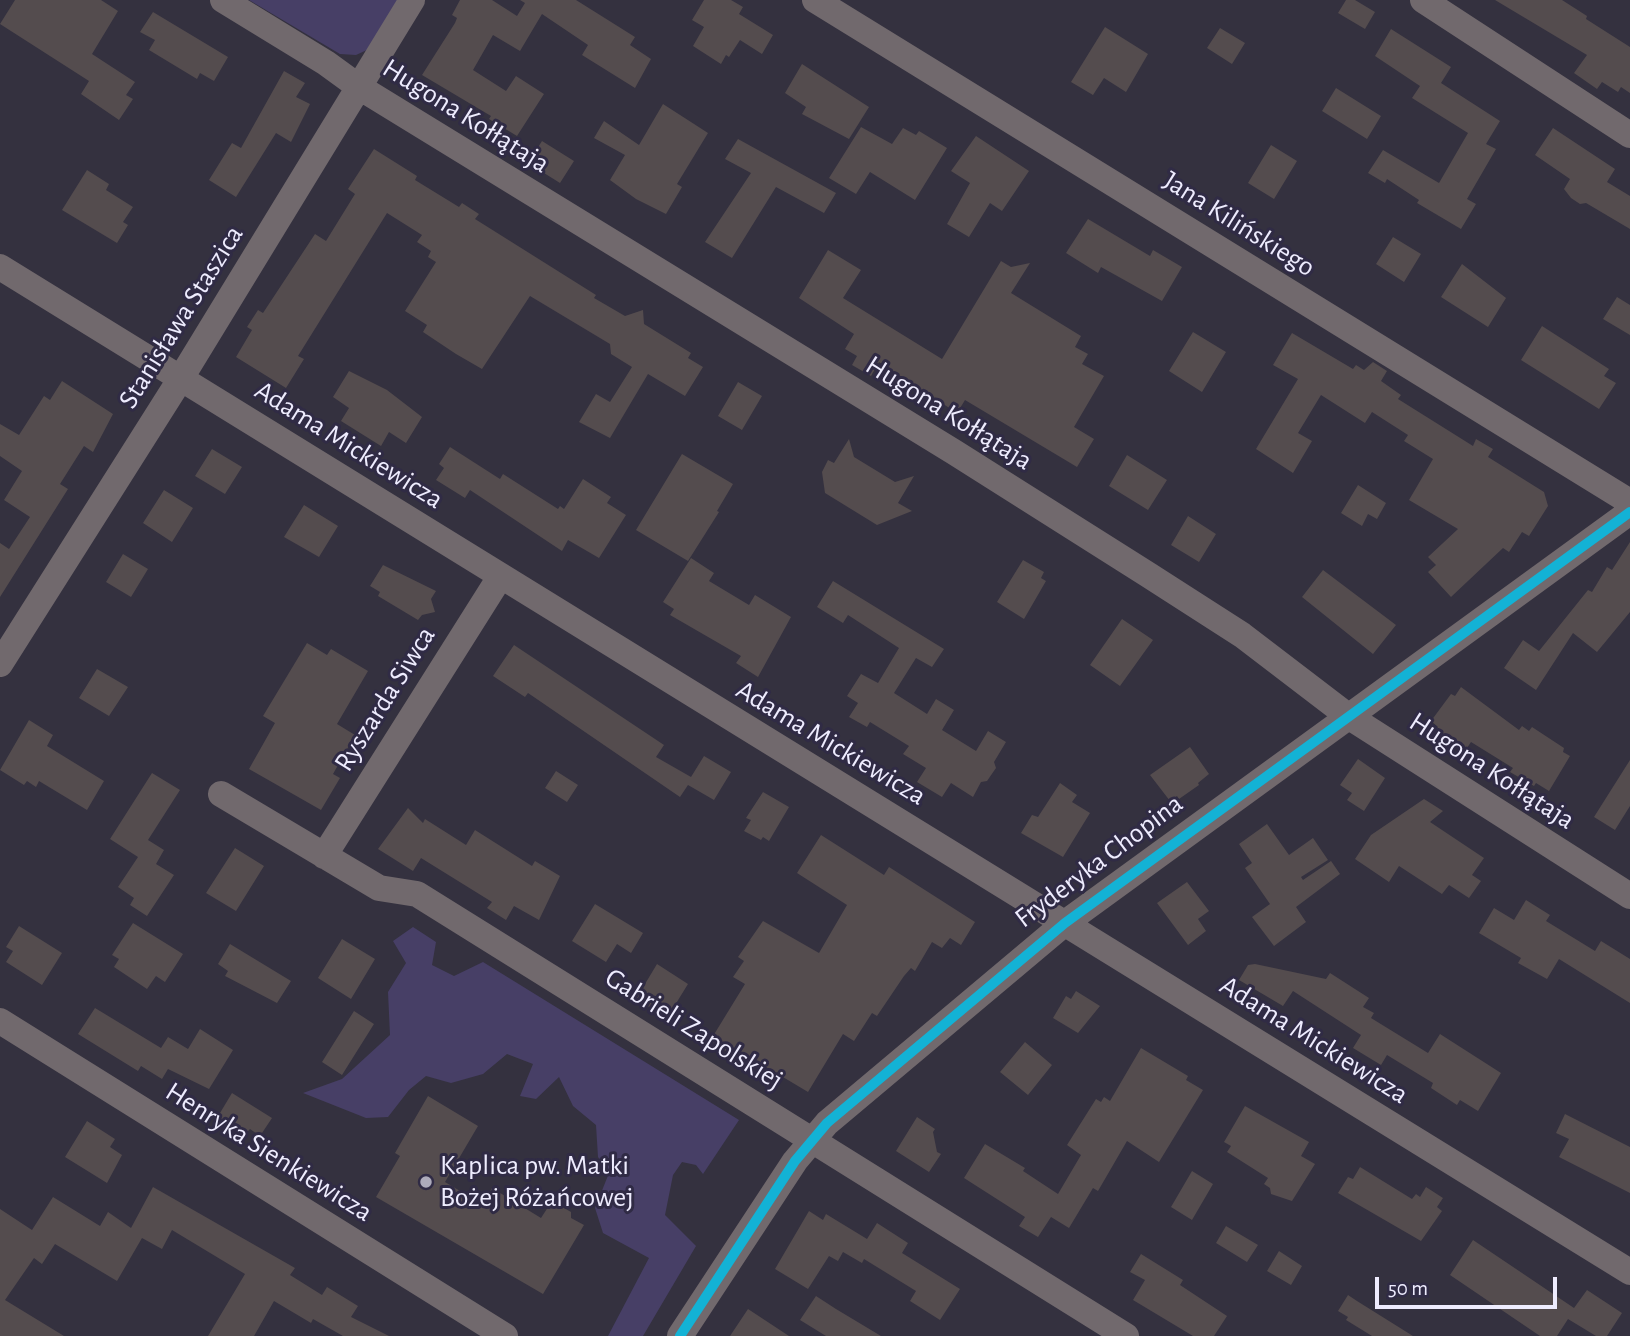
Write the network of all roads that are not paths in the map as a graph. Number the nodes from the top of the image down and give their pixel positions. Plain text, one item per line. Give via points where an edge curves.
1 (223, 0) edge
2 (412, 0) edge
3 (815, 0) edge
4 (1423, 0) edge
5 (359, 88) junction
6 (1630, 135) edge
7 (0, 267) edge
8 (181, 378) junction
9 (1630, 502) edge
10 (1630, 512) edge
11 (500, 577) junction
12 (1, 661) edge
13 (1348, 716) junction
14 (221, 794) dead end
15 (324, 856) junction
16 (1630, 896) edge
17 (1065, 923) junction
18 (0, 1021) edge
19 (812, 1139) junction
20 (1630, 1272) edge
21 (505, 1336) edge
22 (680, 1336) edge
23 (1126, 1336) edge

1 - 5 street, Hugona Kołłątaja
2 - 5 street, Stanisława Staszica
3 - 9 street, Jana Kilińskiego
4 - 6 street
5 - 8 street, Stanisława Staszica
5 - 13 street, Hugona Kołłątaja via 1124,560 1242,635
7 - 8 street, Adama Mickiewicza
8 - 11 street, Adama Mickiewicza
8 - 12 street, Stanisława Staszica
10 - 13 street, Fryderyka Chopina
11 - 15 street, Ryszarda Siwca
11 - 17 street, Adama Mickiewicza
13 - 16 street, Hugona Kołłątaja
13 - 17 street, Fryderyka Chopina
14 - 15 street, Gabrieli Zapolskiej
15 - 19 street, Gabrieli Zapolskiej via 379,888 417,894
17 - 19 street, Fryderyka Chopina
17 - 20 street, Adama Mickiewicza
18 - 21 street, Henryka Sienkiewicza
19 - 22 street, Fryderyka Chopina
19 - 23 street, Gabrieli Zapolskiej

